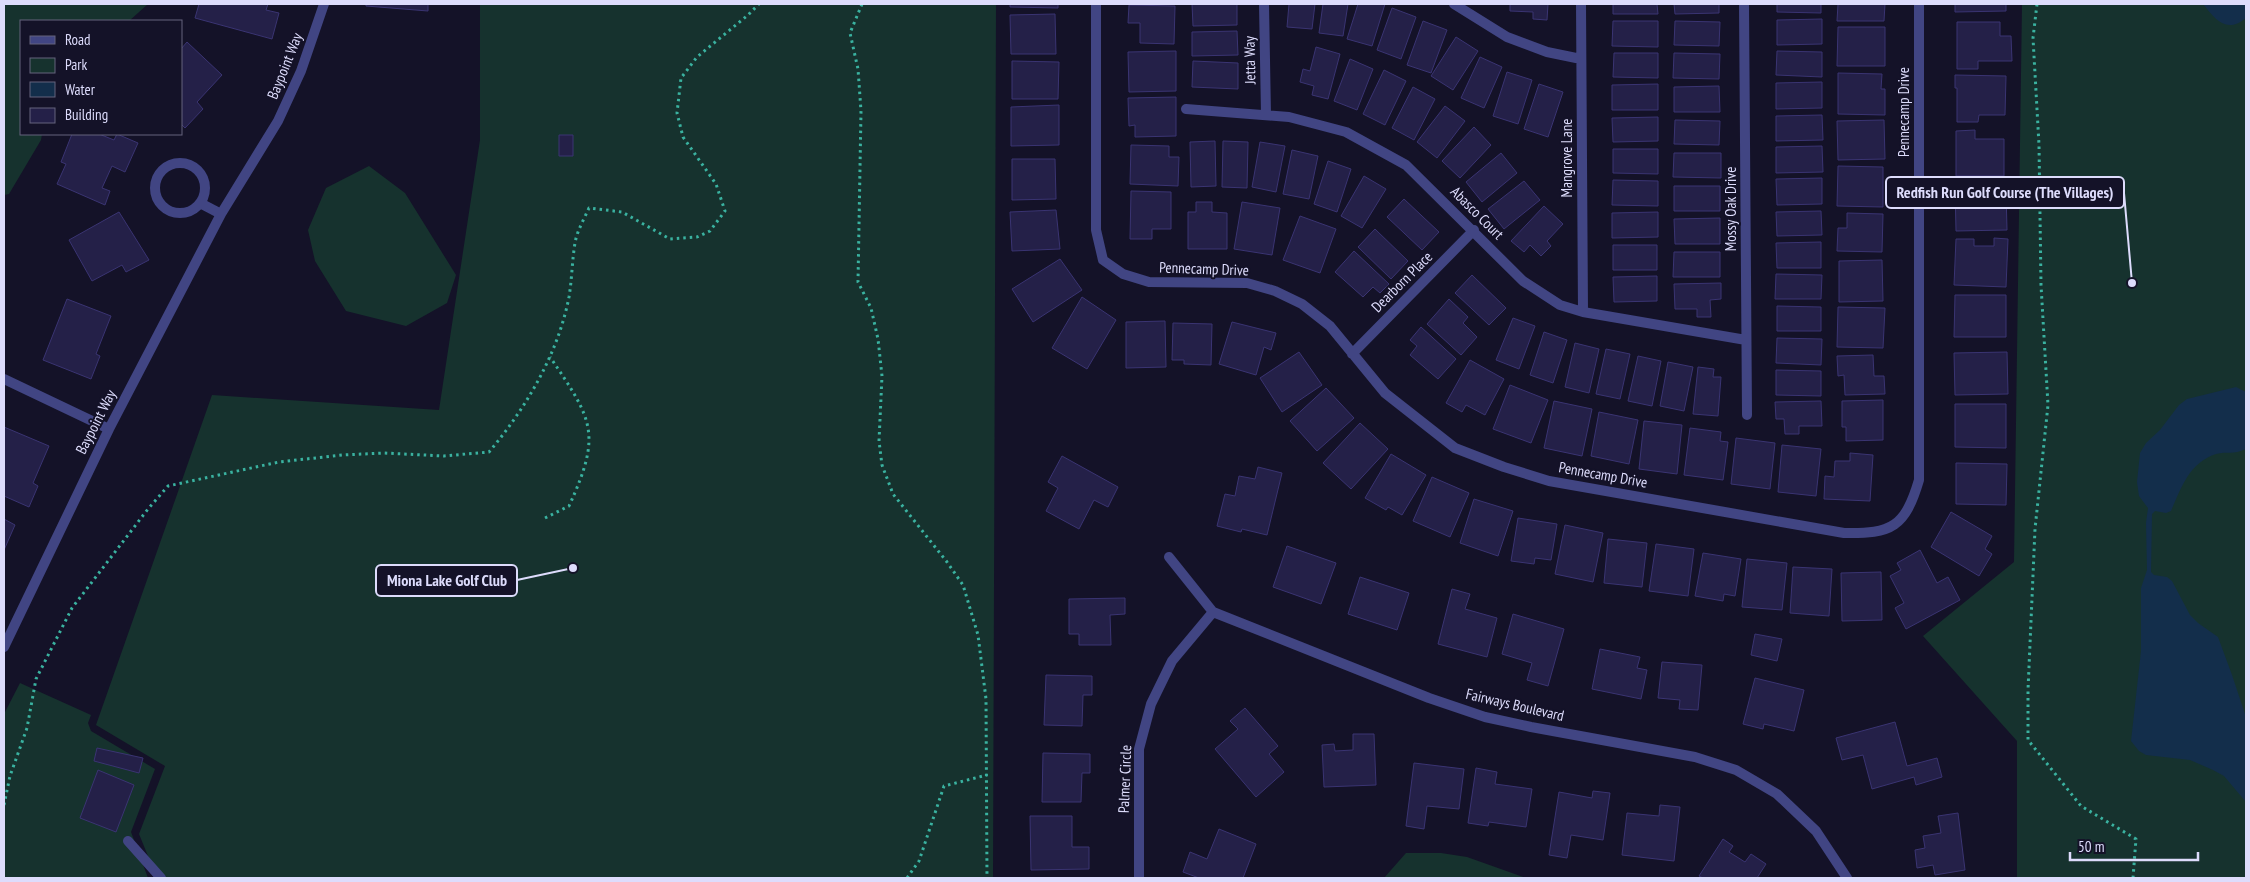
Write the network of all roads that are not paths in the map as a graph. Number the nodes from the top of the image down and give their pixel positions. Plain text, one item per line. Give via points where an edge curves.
1 (324, 4) edge
2 (1096, 4) edge
3 (1264, 4) edge
4 (1454, 4) edge
5 (1581, 4) edge
6 (1744, 4) edge
7 (1919, 4) edge
8 (1581, 59) junction
9 (1186, 109) dead end
10 (1266, 115) junction
11 (200, 203) junction
12 (221, 214) junction
13 (1474, 230) junction
14 (1583, 312) junction
15 (1746, 340) junction
16 (1352, 354) junction
17 (4, 379) edge
18 (1747, 415) dead end
19 (109, 429) junction
20 (1168, 557) dead end
21 (1213, 612) junction
22 (4, 647) edge
23 (128, 841) dead end
24 (161, 878) edge
25 (1138, 878) edge
26 (1847, 878) edge

1 - 12 street, Baypoint Way via 302,71 278,121
2 - 16 street, Pennecamp Drive via 1096,230 1103,260 1123,274 1149,282 1247,284 1275,291 1302,304 1330,326
3 - 10 street, Jetta Way
4 - 8 street via 1507,37 1547,52
5 - 8 street, Mangrove Lane
6 - 15 street, Mossy Oak Drive
7 - 16 street, Pennecamp Drive via 1919,480 1912,505 1894,525 1874,533 1844,533 1549,481 1504,467 1455,448 1385,393
8 - 14 street, Mangrove Lane
9 - 10 street, Abasco Court
10 - 13 street, Abasco Court via 1289,116 1346,132 1406,165
11 - 11 street via 182,213 163,206 156,194 161,174 178,164 198,170 205,190
11 - 12 street
12 - 19 street, Baypoint Way
13 - 14 street, Abasco Court via 1523,282 1560,305
13 - 16 street, Dearborn Place
14 - 15 street, Abasco Court
15 - 18 street, Mossy Oak Drive
17 - 19 street
19 - 22 street, Baypoint Way
20 - 21 street, Fairways Boulevard
21 - 25 street, Palmer Circle via 1172,661 1151,704 1139,749
21 - 26 street, Fairways Boulevard via 1330,660 1485,717 1695,757 1736,770 1777,794 1816,831
23 - 24 street

